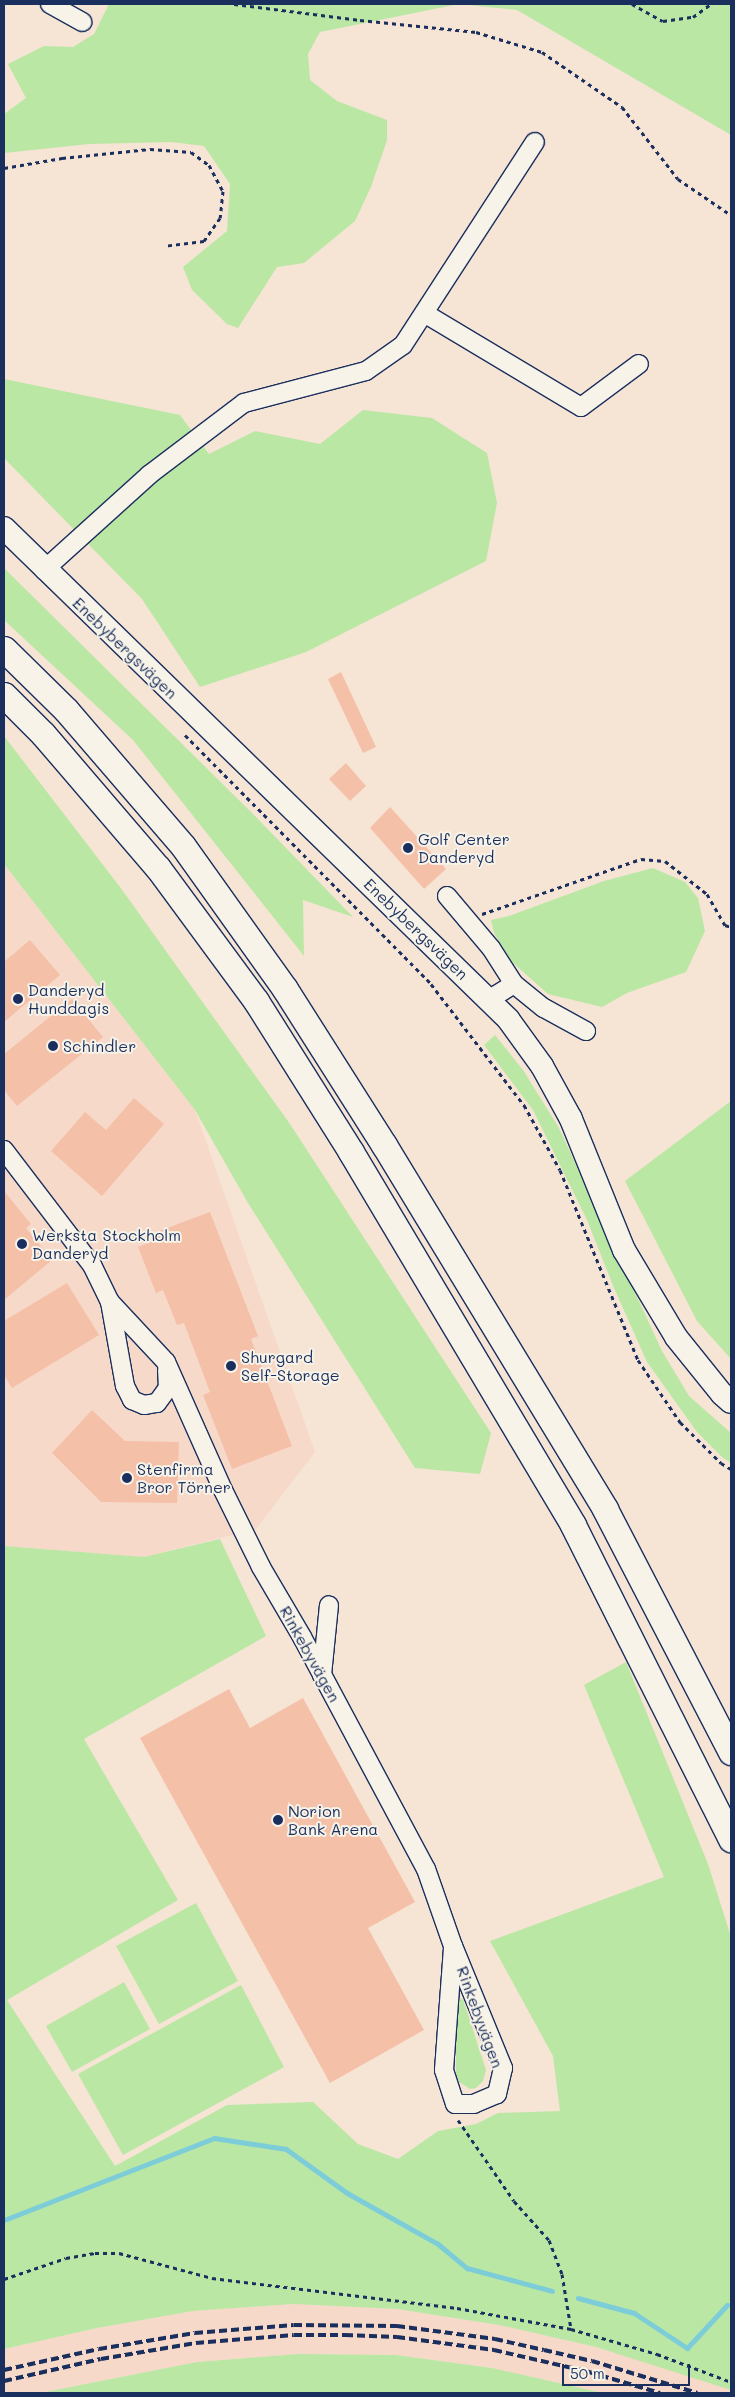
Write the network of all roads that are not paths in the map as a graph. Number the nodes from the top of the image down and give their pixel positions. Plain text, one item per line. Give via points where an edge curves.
1 (50, 4) edge
2 (82, 22) dead end
3 (535, 142) dead end
4 (424, 314) junction
5 (638, 364) dead end
6 (4, 528) edge
7 (44, 570) junction
8 (4, 650) edge
9 (4, 695) edge
10 (447, 896) dead end
11 (514, 984) junction
12 (490, 999) junction
13 (586, 1031) dead end
14 (4, 1150) edge
15 (110, 1302) junction
16 (166, 1362) junction
17 (731, 1402) edge
18 (329, 1604) dead end
19 (322, 1675) junction
20 (731, 1752) edge
21 (731, 1839) edge
22 (454, 1946) junction

1 - 2 street
3 - 4 street
4 - 5 street via 581,408
4 - 7 street via 403,345 366,371 244,403 149,475
6 - 7 main road, Enebybergsvägen
7 - 12 main road, Enebybergsvägen
8 - 20 highway via 66,710 183,846 285,989 606,1509
9 - 21 highway via 43,734 158,868 256,1001 351,1152 573,1525
10 - 11 street via 492,948
11 - 12 street
11 - 13 street via 544,1008
12 - 17 main road, Enebybergsvägen via 542,1066 571,1119 624,1250 676,1337
14 - 15 street, Rinkebyvägen via 92,1265
15 - 16 street, Rinkebyvägen
15 - 16 street, Rinkebyvägen via 125,1386 132,1400 151,1406 164,1397 168,1388
16 - 19 street, Rinkebyvägen via 261,1567
18 - 19 street
19 - 22 street, Rinkebyvägen via 426,1869
22 - 22 street, Rinkebyvägen via 444,2091 455,2104 474,2104 497,2094 503,2068

